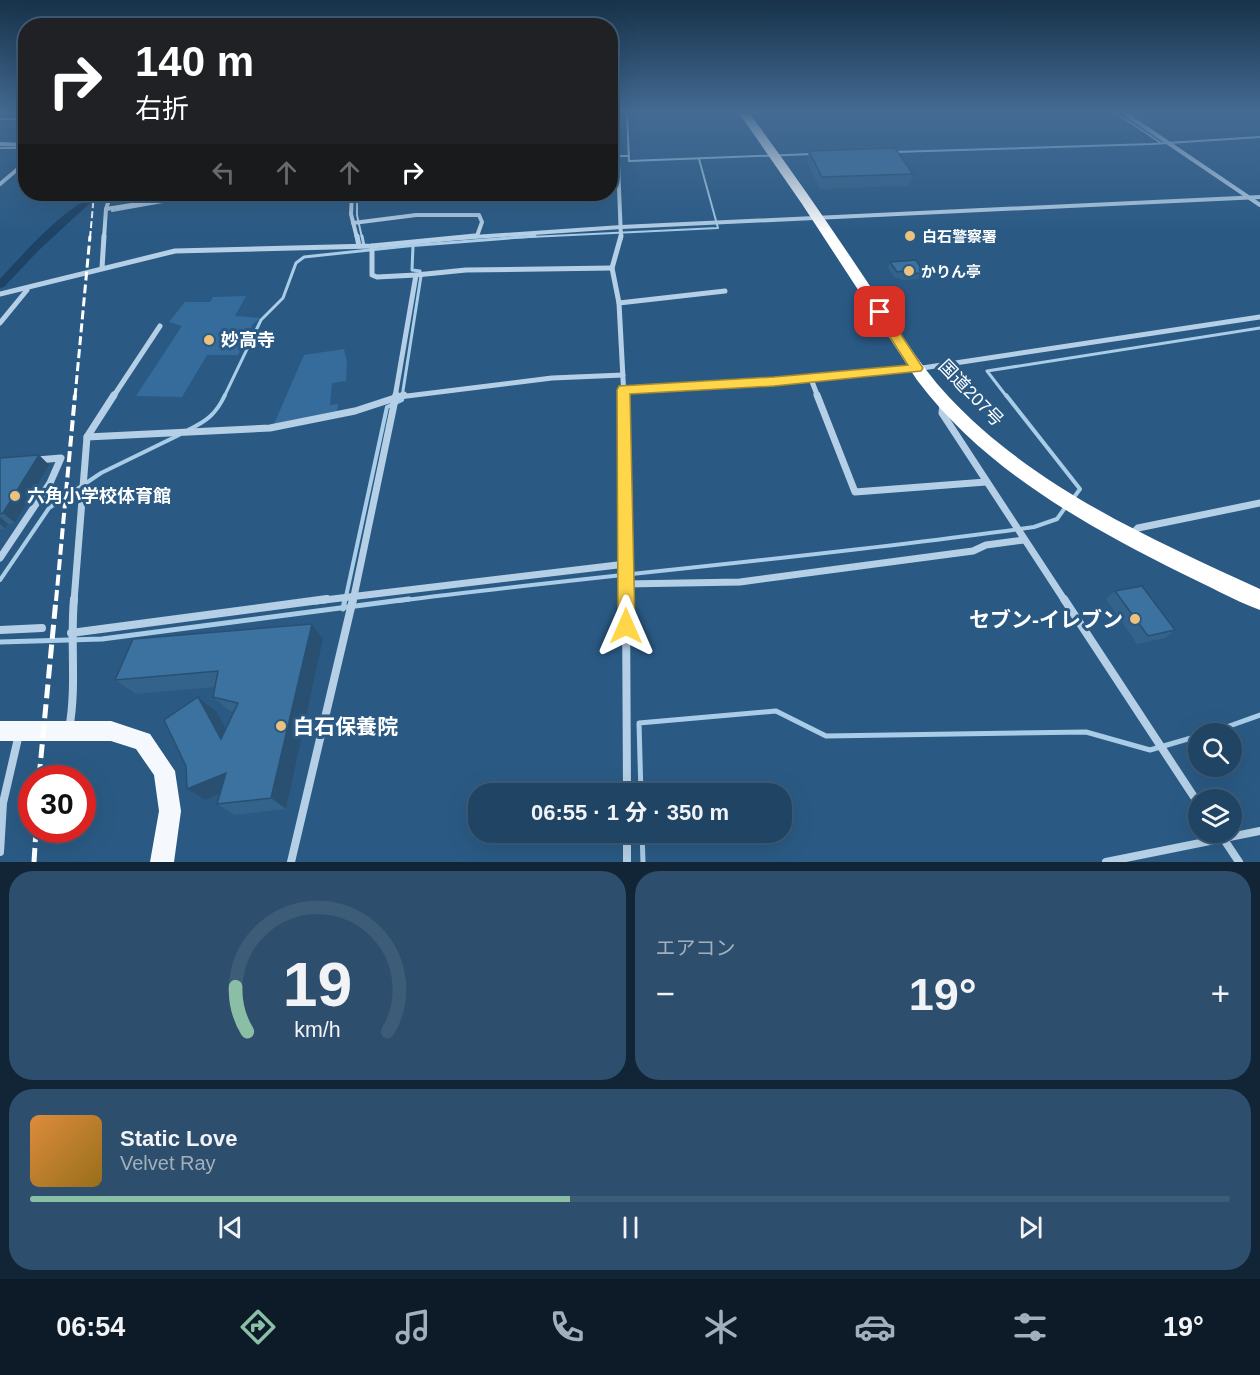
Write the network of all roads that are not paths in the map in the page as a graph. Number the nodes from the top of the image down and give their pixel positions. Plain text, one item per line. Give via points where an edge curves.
1 (773, 153) edge
2 (1184, 153) edge
3 (618, 156) edge
4 (18, 169) edge
5 (0, 184) edge
6 (1260, 197) edge
7 (1249, 198) junction
8 (109, 201) edge
9 (157, 201) edge
10 (353, 201) edge
11 (1260, 205) edge
12 (106, 209) junction
13 (819, 219) junction
14 (355, 223) junction
15 (622, 230) junction
16 (477, 236) junction
17 (367, 247) junction
18 (102, 268) junction
19 (612, 268) junction
20 (420, 274) junction
21 (27, 289) junction
22 (725, 291) dead end
23 (0, 294) edge
24 (619, 303) junction
25 (1260, 317) edge
26 (0, 323) edge
27 (160, 326) dead end
28 (917, 368) junction
29 (623, 375) junction
30 (811, 379) junction
31 (624, 390) junction
32 (397, 400) junction
33 (943, 401) junction
34 (87, 437) junction
35 (30, 460) edge
36 (986, 482) junction
37 (1260, 504) edge
38 (1128, 537) junction
39 (1022, 538) junction
40 (0, 558) edge
41 (626, 566) junction
42 (626, 581) junction
43 (353, 598) junction
44 (1260, 600) edge
45 (42, 628) dead end
46 (0, 630) edge
47 (71, 633) junction
48 (69, 729) junction
49 (10, 731) edge
50 (627, 783) edge
51 (1189, 789) edge
52 (1260, 831) edge
53 (1242, 833) edge
54 (627, 843) edge
55 (1190, 843) edge
56 (1226, 843) edge
57 (0, 852) edge
58 (162, 862) edge
59 (291, 862) edge
60 (627, 862) edge
61 (1106, 862) edge
62 (1239, 862) edge

1 - 13 highway, 国道207号
2 - 7 street
3 - 15 street
4 - 5 street
6 - 7 street
7 - 11 street
7 - 13 street
8 - 12 street
9 - 12 street
10 - 14 street
12 - 18 street
13 - 15 street
13 - 28 highway, 国道207号
14 - 16 street via 438,213 479,215 482,222
14 - 17 street
15 - 16 street
15 - 19 street
16 - 17 street
17 - 18 street via 175,251
17 - 20 street via 372,275
18 - 21 street
19 - 20 street
19 - 24 street
20 - 32 street
21 - 23 street
21 - 26 street
22 - 24 street
24 - 29 street
25 - 28 street
27 - 34 street
28 - 30 street
28 - 33 highway, 国道207号
29 - 31 street
29 - 32 street via 552,378
30 - 31 street
30 - 36 street via 855,492
31 - 41 street
32 - 34 street via 270,428
32 - 43 street
33 - 36 street via 942,413
33 - 38 highway, 国道207号 via 1019,469
34 - 47 street
35 - 40 street via 61,458 50,483
36 - 39 street
37 - 38 street via 1138,528
38 - 44 highway, 国道207号
39 - 42 street via 973,551 740,582
39 - 51 street
41 - 42 street
41 - 43 street
42 - 50 street
43 - 47 street
43 - 59 street
45 - 46 street
47 - 48 street
48 - 49 main road
48 - 58 main road via 111,731 143,741 164,771 170,811
49 - 57 street
52 - 53 street
54 - 60 street
55 - 61 street
56 - 62 street

